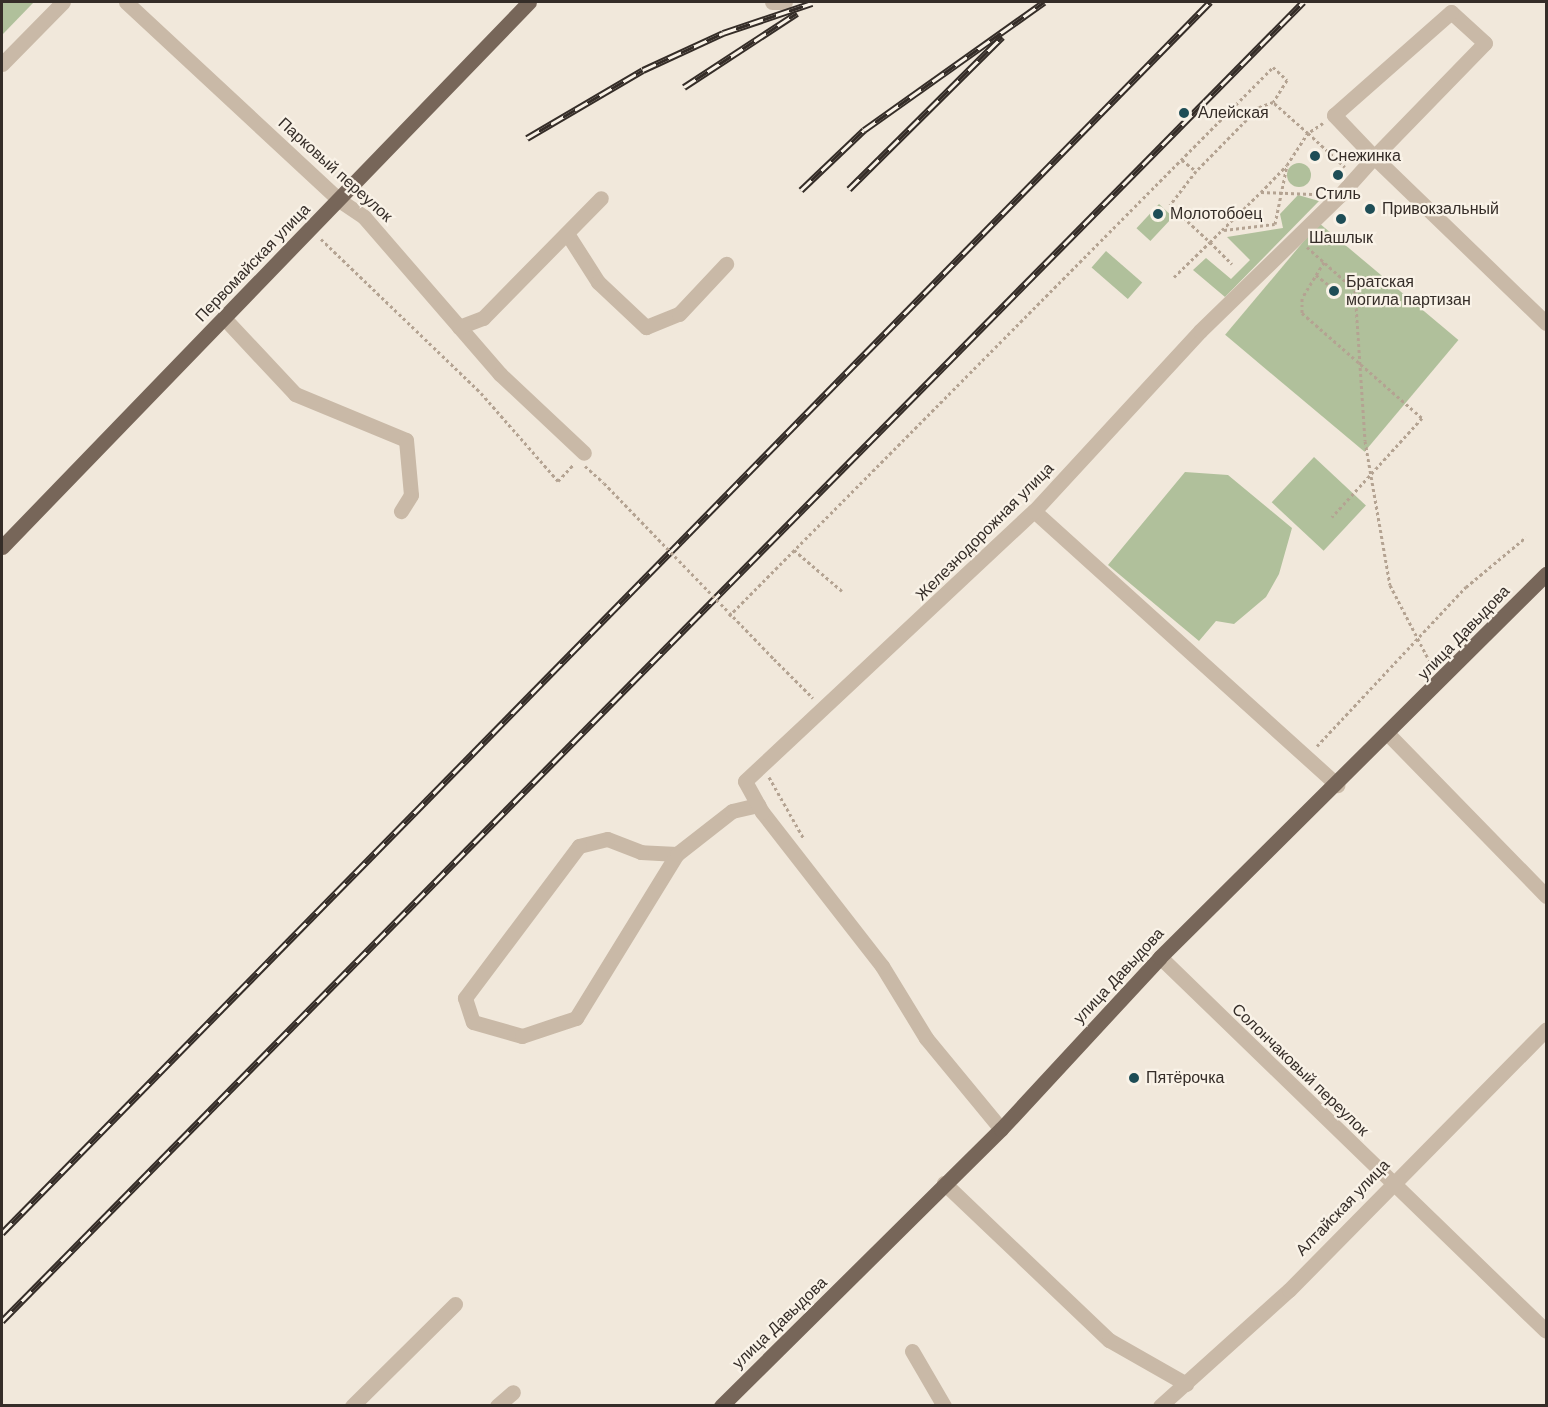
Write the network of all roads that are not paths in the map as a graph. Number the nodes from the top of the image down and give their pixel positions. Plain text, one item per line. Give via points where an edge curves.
1 (63, 2) edge
2 (126, 2) edge
3 (529, 2) edge
4 (772, 2) edge
5 (785, 2) edge
6 (2, 64) edge
7 (1374, 157) junction
8 (601, 198) dead end
9 (339, 200) junction
10 (568, 235) junction
11 (726, 264) dead end
12 (224, 318) junction
13 (1546, 323) edge
14 (459, 327) junction
15 (581, 456) road end
16 (401, 511) dead end
17 (1035, 511) junction
18 (2, 548) edge
19 (1546, 574) edge
20 (1389, 735) junction
21 (1337, 785) junction
22 (758, 805) junction
23 (677, 854) junction
24 (1546, 896) edge
25 (1160, 957) junction
26 (1546, 1029) edge
27 (1001, 1129) junction
28 (944, 1184) junction
29 (1391, 1184) junction
30 (456, 1304) dead end
31 (1546, 1331) edge
32 (912, 1351) dead end
33 (1186, 1384) junction
34 (513, 1392) dead end
35 (352, 1406) edge
36 (496, 1406) edge
37 (721, 1406) edge
38 (944, 1406) edge
39 (1160, 1406) edge

1 - 6 street
2 - 9 street, Парковый переулок
3 - 9 main road, Первомайская улица
4 - 5 street
7 - 7 street, Железнодорожная улица via 1334,115 1451,12 1485,43
7 - 13 street
7 - 17 street, Железнодорожная улица via 1200,331
8 - 10 street
9 - 12 main road, Первомайская улица
9 - 14 street, Парковый переулок via 364,217
10 - 11 street via 598,282 646,327 679,314
10 - 14 street via 483,318
12 - 16 street via 295,394 406,440 411,495
12 - 18 main road, Первомайская улица
14 - 15 street, Парковый переулок
17 - 21 street
17 - 22 street, Железнодорожная улица via 745,781
19 - 20 main road, улица Давыдова
20 - 21 main road, улица Давыдова
20 - 24 street
21 - 25 main road, улица Давыдова
22 - 23 street via 732,811
22 - 27 street, Железнодорожная улица via 882,966 926,1038
23 - 23 street via 576,1018 522,1036 472,1022 465,998 579,846 608,839 641,852
25 - 27 main road, улица Давыдова
25 - 29 street, Солончаковый переулок
26 - 29 street, Алтайская улица
27 - 28 main road, улица Давыдова
28 - 33 street via 1108,1340
28 - 37 main road, улица Давыдова
29 - 31 street, Солончаковый переулок
29 - 33 street, Алтайская улица via 1288,1290
30 - 35 street
32 - 38 street
33 - 39 street, Алтайская улица
34 - 36 street

